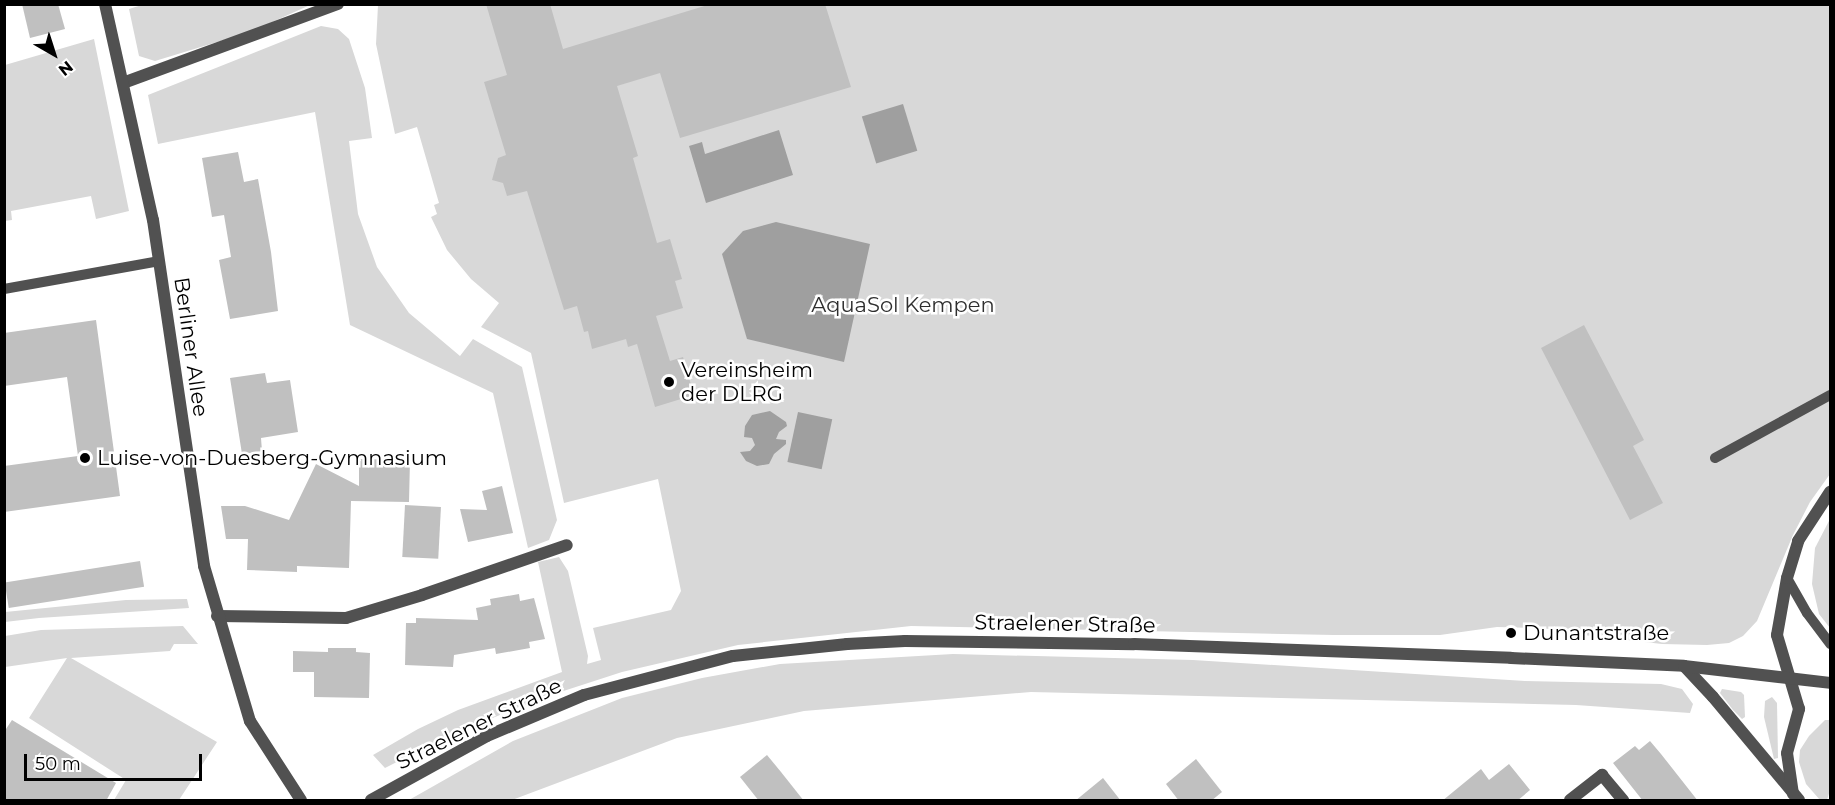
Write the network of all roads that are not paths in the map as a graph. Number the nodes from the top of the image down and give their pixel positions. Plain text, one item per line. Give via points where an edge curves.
1 (105, 4) edge
2 (338, 4) edge
3 (123, 83) junction
4 (159, 261) junction
5 (4, 289) edge
6 (1830, 396) edge
7 (1714, 458) dead end
8 (1830, 492) edge
9 (567, 544) dead end
10 (1787, 578) junction
11 (217, 616) junction
12 (1830, 644) edge
13 (1684, 666) junction
14 (1788, 677) junction
15 (1830, 683) edge
16 (1796, 797) edge
17 (301, 801) edge
18 (371, 801) edge
19 (1570, 801) edge
20 (1623, 801) edge

1 - 3 street, Berliner Allee
2 - 3 street
3 - 4 street, Berliner Allee
4 - 5 lane
4 - 11 street, Berliner Allee via 204,566
6 - 7 lane
8 - 10 street via 1798,541
9 - 11 street via 345,618
10 - 12 lane
10 - 14 street via 1778,635
11 - 17 street, Berliner Allee via 250,721
13 - 14 street, Straelener Straße
13 - 16 street
13 - 18 street, Straelener Straße via 1134,644 905,641 847,644 733,656 584,695 488,736
14 - 15 street, Straelener Straße
14 - 16 street via 1799,709 1787,753
19 - 20 street via 1602,775

